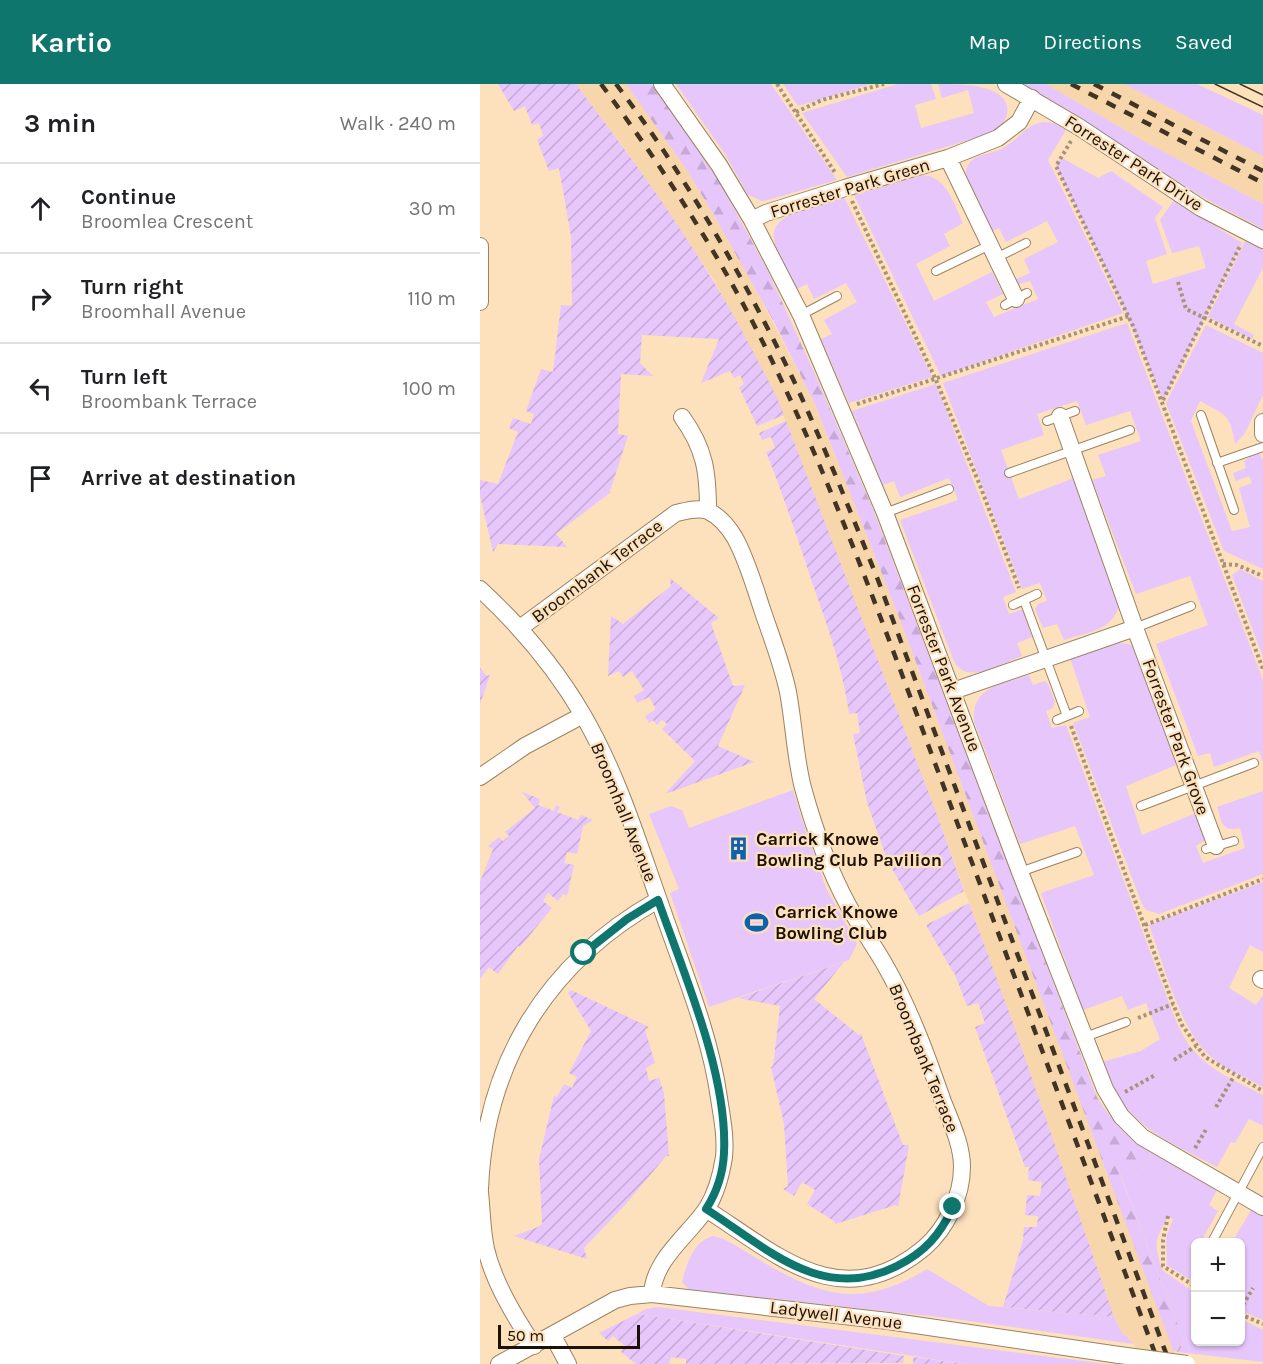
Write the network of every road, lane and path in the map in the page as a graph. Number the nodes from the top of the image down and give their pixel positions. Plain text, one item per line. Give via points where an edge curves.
1 (662, 84) edge
2 (777, 84) edge
3 (884, 84) edge
4 (1006, 84) edge
5 (1032, 98) junction
6 (796, 112) junction
7 (1079, 127) junction
8 (948, 158) junction
9 (845, 188) junction
10 (752, 220) junction
11 (1247, 232) junction
12 (1263, 240) edge
13 (1026, 243) dead end
14 (480, 246) edge
15 (993, 252) junction
16 (936, 271) dead end
17 (1178, 282) dead end
18 (837, 296) dead end
19 (1016, 299) dead end
20 (480, 302) edge
21 (801, 315) junction
22 (1129, 316) junction
23 (1204, 318) junction
24 (1263, 346) edge
25 (936, 380) junction
26 (1162, 401) junction
27 (842, 409) junction
28 (1201, 415) dead end
29 (1060, 416) dead end
30 (682, 417) dead end
31 (1263, 422) edge
32 (1130, 430) dead end
33 (1263, 434) edge
34 (1263, 447) edge
35 (1072, 450) junction
36 (1217, 463) junction
37 (1009, 472) dead end
38 (949, 489) dead end
39 (1234, 510) dead end
40 (708, 511) junction
41 (885, 513) junction
42 (1223, 564) junction
43 (1263, 576) edge
44 (480, 589) edge
45 (1037, 594) dead end
46 (1024, 600) junction
47 (1013, 604) dead end
48 (1191, 606) dead end
49 (520, 628) junction
50 (1135, 628) junction
51 (1046, 660) junction
52 (1263, 669) edge
53 (953, 692) junction
54 (1079, 711) dead end
55 (583, 715) junction
56 (1067, 716) junction
57 (1057, 720) dead end
58 (1254, 763) dead end
59 (480, 777) edge
60 (1194, 786) junction
61 (1141, 806) dead end
62 (1234, 840) dead end
63 (1211, 847) joint
64 (1077, 852) dead end
65 (1020, 873) junction
66 (1263, 879) edge
67 (658, 900) junction
68 (1145, 926) junction
69 (1173, 1004) junction
70 (1126, 1022) joint
71 (1085, 1037) junction
72 (1196, 1046) junction
73 (1174, 1060) dead end
74 (1155, 1074) dead end
75 (1234, 1076) junction
76 (1263, 1091) edge
77 (1112, 1100) junction
78 (1216, 1107) dead end
79 (1207, 1128) dead end
80 (1263, 1147) edge
81 (1186, 1163) junction
82 (480, 1191) edge
83 (1238, 1193) junction
84 (1263, 1207) edge
85 (706, 1209) junction
86 (1168, 1216) dead end
87 (1214, 1238) edge
88 (1191, 1284) edge
89 (1253, 1288) dead end
90 (652, 1294) junction
91 (1245, 1303) edge
92 (1245, 1315) edge
93 (1263, 1324) edge
94 (553, 1335) junction
95 (534, 1346) junction
96 (499, 1364) edge
97 (568, 1364) edge
98 (1187, 1364) edge

1 - 10 street, Forrester Park Avenue
2 - 6 path
3 - 6 path via 822,100
4 - 5 street, Forrester Park Drive
5 - 7 street, Forrester Park Drive
5 - 8 street, Forrester Park Green via 1019,122 998,138
6 - 9 path
7 - 11 street, Forrester Park Drive via 1201,208
7 - 22 path via 1056,166
8 - 9 street, Forrester Park Green
8 - 15 street, Forrester Park Green
9 - 10 street, Forrester Park Green
9 - 25 path
10 - 21 street, Forrester Park Avenue
11 - 12 street, Forrester Park Drive
11 - 23 path
13 - 15 lane
14 - 20 street
15 - 16 lane
15 - 19 street, Forrester Park Green
17 - 23 path via 1186,309
18 - 21 lane
21 - 27 street, Forrester Park Avenue
22 - 25 path
22 - 26 path
23 - 24 path
23 - 26 path
25 - 27 path
25 - 46 path
26 - 42 path
27 - 41 street, Forrester Park Avenue
28 - 36 lane
29 - 35 street, Forrester Park Grove
30 - 40 street via 704,458
31 - 33 street
32 - 35 lane
34 - 36 lane
35 - 37 lane
35 - 50 street, Forrester Park Grove
36 - 39 lane
38 - 41 lane
40 - 49 street, Broombank Terrace via 676,513
40 - 85 street, Broombank Terrace via 734,536 745,561 783,673 802,786 815,828 848,905 885,965 910,1016 960,1149 962,1168 953,1207 933,1240 910,1259 878,1275 853,1280 802,1270
41 - 53 street, Forrester Park Avenue
42 - 43 path via 1237,564
42 - 52 path
44 - 49 street, Broomhall Avenue
45 - 46 lane
46 - 47 lane
46 - 51 lane
48 - 50 lane
49 - 55 street, Broomhall Avenue
50 - 51 street
50 - 60 street, Forrester Park Grove
51 - 53 street
51 - 56 lane
53 - 65 street, Forrester Park Avenue
54 - 56 lane
55 - 59 street via 525,746
55 - 67 street, Broomhall Avenue via 619,790
56 - 57 lane
56 - 68 path
58 - 60 lane
60 - 61 lane
60 - 63 street, Forrester Park Grove
62 - 63 lane
64 - 65 lane
65 - 71 street, Forrester Park Avenue
66 - 68 path
67 - 82 street via 619,924 584,953 533,1014 494,1097 484,1141
67 - 85 street, Broomhall Avenue via 698,1012 717,1081 724,1154 719,1183
68 - 69 path
69 - 70 path
69 - 72 path
70 - 71 lane
71 - 77 street, Forrester Park Avenue
72 - 73 path
72 - 75 path via 1205,1057
74 - 77 path
75 - 76 path
75 - 78 path
77 - 81 street, Forrester Park Avenue via 1121,1116 1142,1137
79 - 81 path
80 - 83 lane
81 - 83 street, Forrester Park Avenue
82 - 95 street via 490,1262
83 - 84 street, Forrester Park Avenue
83 - 87 lane
85 - 90 street, Broomhall Avenue via 661,1265
86 - 88 path via 1163,1266
89 - 91 path
90 - 94 street, Ladywell Avenue via 615,1300
90 - 98 street, Ladywell Avenue, bridge via 888,1321
92 - 93 path
94 - 95 street, Ladywell Avenue
94 - 97 street
95 - 96 street, Ladywell Avenue

